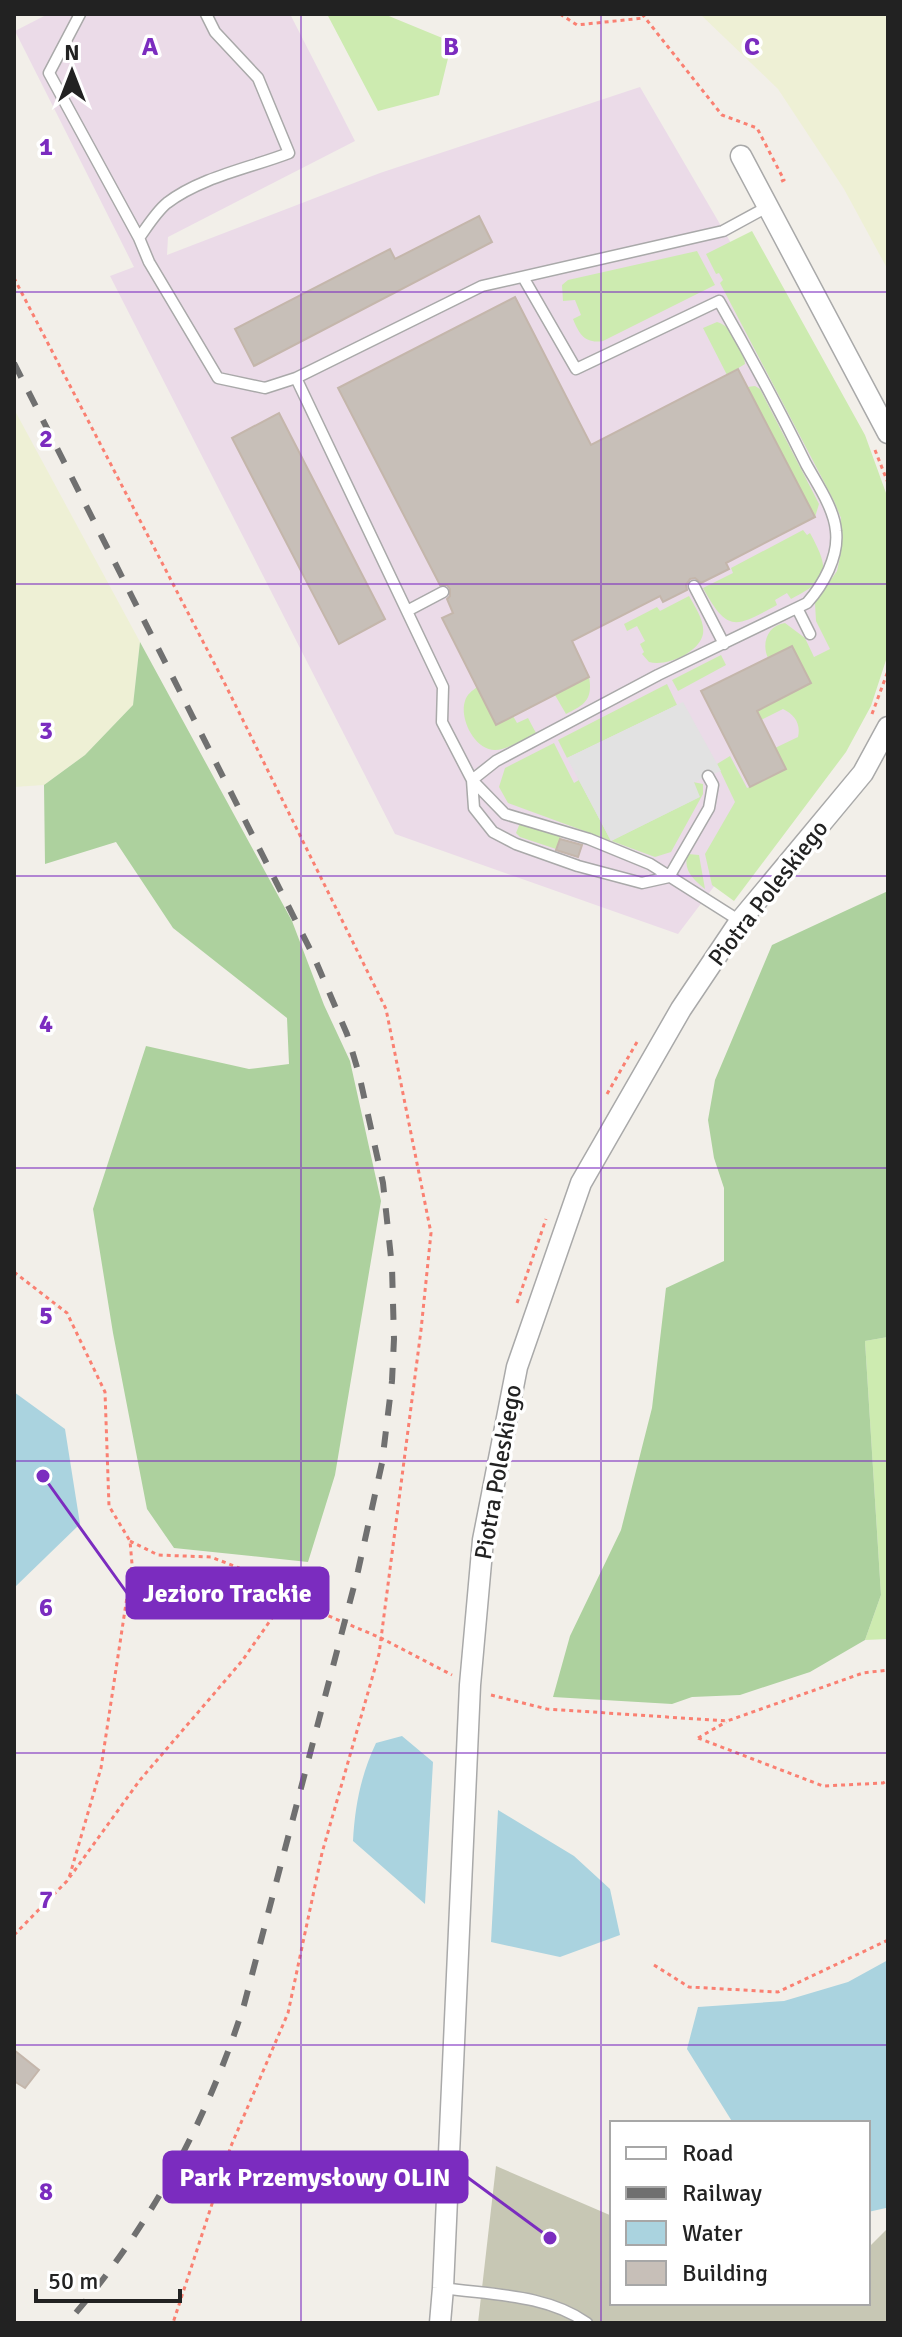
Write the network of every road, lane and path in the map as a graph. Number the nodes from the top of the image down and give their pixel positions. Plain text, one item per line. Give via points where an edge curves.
1 (80, 14) edge
2 (206, 14) edge
3 (560, 14) edge
4 (644, 16) edge
5 (741, 156) dead end
6 (770, 197) junction
7 (139, 238) junction
8 (523, 277) junction
9 (14, 278) edge
10 (296, 378) junction
11 (888, 433) edge
12 (694, 586) dead end
13 (443, 592) dead end
14 (797, 608) junction
15 (407, 611) junction
16 (810, 634) dead end
17 (724, 644) junction
18 (888, 671) edge
19 (879, 722) edge
20 (708, 776) dead end
21 (472, 780) junction
22 (669, 877) junction
23 (740, 921) junction
24 (643, 1033) dead end
25 (604, 1100) dead end
26 (548, 1213) dead end
27 (14, 1272) edge
28 (517, 1302) dead end
29 (130, 1541) junction
30 (286, 1598) junction
31 (381, 1638) junction
32 (455, 1664) dead end
33 (888, 1670) edge
34 (462, 1681) junction
35 (727, 1721) junction
36 (888, 1780) edge
37 (883, 1783) junction
38 (888, 1787) edge
39 (67, 1881) junction
40 (14, 1935) edge
41 (888, 1940) edge
42 (654, 1965) dead end
43 (443, 2288) junction
44 (173, 2323) edge
45 (440, 2323) edge
46 (587, 2323) edge

1 - 7 lane via 49,73
2 - 7 lane via 215,32 258,78 289,153 227,172 166,204
3 - 4 path via 577,25
4 - 6 path via 722,115 757,128 784,180
5 - 6 street
6 - 8 lane via 723,231
6 - 11 street
7 - 10 lane via 218,378 265,388
8 - 10 lane via 482,286
8 - 14 lane via 576,369 719,301 759,370 836,532 822,587
9 - 31 path via 386,1009 431,1233
10 - 15 lane
12 - 17 lane
13 - 15 lane
14 - 16 lane
14 - 17 lane
15 - 21 lane via 443,687 442,722
17 - 21 lane via 496,761
18 - 19 path
19 - 23 street, Piotra Poleskiego via 863,773
20 - 22 lane via 713,785 709,808
21 - 22 lane via 505,814 589,839
21 - 22 lane via 474,808 493,832 516,844 642,883
22 - 23 lane
23 - 34 street, Piotra Poleskiego via 681,1009 581,1183 517,1367
24 - 25 path
26 - 28 path
27 - 29 path via 67,1313 105,1392 109,1506
29 - 30 path via 158,1555 211,1557
29 - 39 path via 132,1564 101,1768
30 - 31 path
30 - 39 path via 242,1661 140,1780
31 - 34 path
31 - 44 path via 322,1853 288,2013 231,2146
32 - 34 path
33 - 35 path via 863,1673
34 - 35 path via 547,1709
34 - 43 street, Piotra Poleskiego
35 - 37 path via 698,1738 823,1786
36 - 37 path
37 - 38 path
39 - 40 path
41 - 42 path via 778,1992 689,1987
43 - 45 street, Piotra Poleskiego
43 - 46 lane via 488,2291 571,2312

